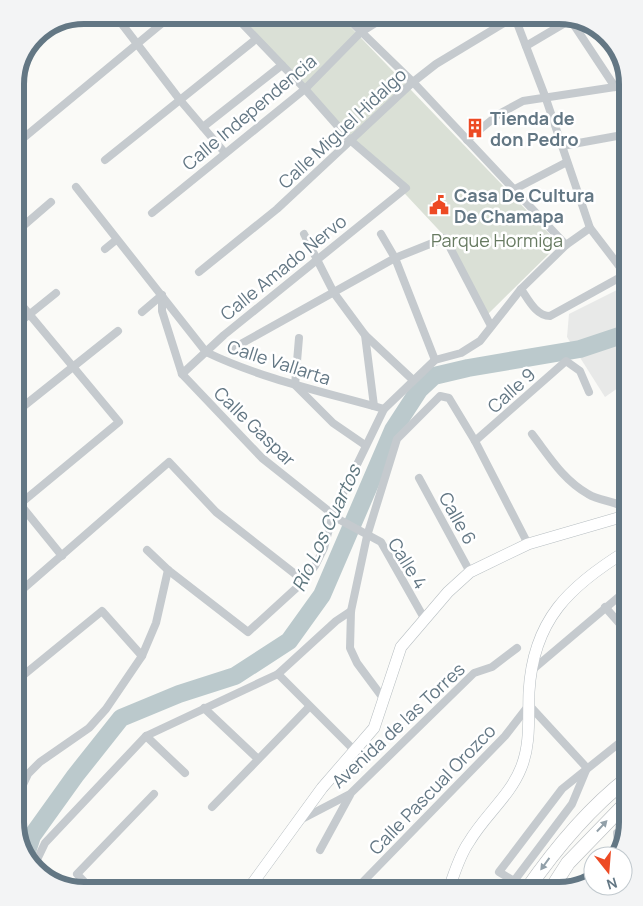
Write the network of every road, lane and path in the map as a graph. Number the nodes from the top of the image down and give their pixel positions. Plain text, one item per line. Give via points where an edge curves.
1 (122, 24) edge
2 (161, 24) edge
3 (242, 24) edge
4 (353, 24) edge
5 (374, 24) edge
6 (501, 24) edge
7 (517, 24) edge
8 (560, 24) edge
9 (574, 26) edge
10 (361, 32) junction
11 (256, 39) junction
12 (137, 44) junction
13 (526, 46) junction
14 (282, 65) junction
15 (413, 82) junction
16 (619, 86) edge
17 (615, 87) junction
18 (305, 88) junction
19 (545, 96) junction
20 (180, 100) junction
21 (203, 128) junction
22 (619, 136) edge
23 (24, 138) edge
24 (350, 140) junction
25 (466, 140) junction
26 (562, 146) junction
27 (226, 153) junction
28 (105, 160) dead end
29 (567, 162) junction
30 (76, 187) dead end
31 (513, 190) junction
32 (51, 202) dead end
33 (152, 213) dead end
34 (24, 225) edge
35 (590, 228) junction
36 (304, 234) dead end
37 (381, 234) dead end
38 (116, 240) junction
39 (566, 245) junction
40 (105, 249) dead end
41 (395, 258) junction
42 (316, 259) junction
43 (619, 264) edge
44 (199, 272) dead end
45 (619, 278) edge
46 (521, 290) junction
47 (56, 293) dead end
48 (334, 293) junction
49 (162, 295) junction
50 (24, 309) edge
51 (142, 312) dead end
52 (29, 315) junction
53 (24, 319) edge
54 (491, 326) junction
55 (118, 331) dead end
56 (365, 335) junction
57 (299, 338) dead end
58 (230, 350) dead end
59 (206, 352) junction
60 (435, 360) junction
61 (73, 367) junction
62 (182, 374) junction
63 (413, 380) junction
64 (296, 385) junction
65 (589, 392) dead end
66 (24, 406) edge
67 (374, 406) junction
68 (384, 409) junction
69 (532, 434) dead end
70 (476, 442) junction
71 (365, 445) junction
72 (419, 478) dead end
73 (24, 497) edge
74 (619, 503) edge
75 (24, 511) edge
76 (333, 514) junction
77 (619, 518) edge
78 (360, 531) joint
79 (367, 536) junction
80 (528, 544) junction
81 (147, 550) dead end
82 (62, 556) junction
83 (619, 556) edge
84 (168, 570) junction
85 (470, 572) junction
86 (304, 581) junction
87 (24, 588) edge
88 (619, 596) edge
89 (605, 607) junction
90 (351, 611) junction
91 (424, 618) junction
92 (619, 623) edge
93 (517, 648) dead end
94 (142, 656) junction
95 (531, 671) junction
96 (278, 674) junction
97 (24, 675) edge
98 (383, 698) junction
99 (529, 704) junction
100 (309, 707) junction
101 (204, 708) junction
102 (146, 736) junction
103 (619, 743) edge
104 (355, 751) junction
105 (258, 759) junction
106 (587, 768) junction
107 (185, 773) dead end
108 (24, 780) edge
109 (619, 785) edge
110 (154, 794) dead end
111 (350, 794) junction
112 (212, 807) dead end
113 (619, 810) edge
114 (298, 821) junction
115 (617, 833) dead end
116 (617, 837) edge
117 (320, 850) dead end
118 (37, 860) edge
119 (514, 881) joint
120 (85, 882) edge
121 (254, 882) edge
122 (363, 882) edge
123 (452, 882) edge
124 (532, 882) edge
125 (556, 882) edge

1 - 12 street
2 - 12 street
3 - 11 street
4 - 10 street
5 - 10 street, Calle Independencia
6 - 15 street, Calle Miguel Hidalgo
7 - 13 street
8 - 13 street
9 - 17 street
10 - 15 street
10 - 18 street, Calle Independencia
11 - 14 street
11 - 20 street
12 - 20 street
12 - 23 street
13 - 19 street
14 - 18 street
14 - 21 street
15 - 24 street, Calle Miguel Hidalgo
15 - 25 street
16 - 17 street
17 - 19 street
18 - 24 street
18 - 27 street, Calle Independencia
19 - 25 street via 523,101 499,114
19 - 26 street
20 - 21 street
20 - 28 street
21 - 27 street
22 - 26 street
24 - 42 street, Calle Amado Nervo via 406,188
24 - 44 street, Calle Miguel Hidalgo via 277,209
25 - 31 street
26 - 29 street
27 - 33 street, Calle Independencia
29 - 31 street
29 - 35 street
30 - 38 street, Calle Vallarta
31 - 39 street
32 - 34 street
35 - 39 street
35 - 43 street
36 - 42 street
37 - 41 street
38 - 40 street
38 - 49 street, Calle Vallarta
39 - 46 street
41 - 48 street, Calle Amado Nervo
41 - 54 street, Calle Amado Nervo via 445,238
41 - 60 street
42 - 48 street
42 - 59 street, Calle Amado Nervo
45 - 46 street via 550,316 539,312
46 - 54 street
47 - 52 street
48 - 56 street
48 - 58 street, Calle Amado Nervo
49 - 51 street
49 - 59 street, Calle Vallarta
49 - 62 street via 162,311
50 - 52 street
52 - 53 street
52 - 61 street
54 - 60 street via 480,341 461,353
55 - 61 street
56 - 63 street
56 - 67 street
57 - 64 street
59 - 62 street, Calle Amado Nervo
59 - 64 street, Calle Vallarta via 228,363
60 - 63 street
61 - 66 street
61 - 73 street via 118,422
62 - 76 street, Calle Gaspar via 262,458
63 - 68 street
64 - 67 street, Calle Vallarta
64 - 71 street via 334,423
65 - 70 street, Calle 9 via 580,372 566,361
67 - 68 street, Calle Vallarta
68 - 71 street
69 - 74 street via 569,482 591,496
70 - 79 street via 449,398 440,396 397,440
70 - 80 street
71 - 76 street
72 - 85 street, Calle 6
75 - 82 street
76 - 78 street, Calle Gaspar
76 - 86 street via 324,548
77 - 80 main road
78 - 79 street, Calle 4
79 - 90 street
79 - 91 street, Calle 4 via 381,542
80 - 85 main road
81 - 84 street
82 - 86 street via 170,462 216,512
82 - 87 street
83 - 95 main road via 565,598 543,628
84 - 86 street via 248,632
84 - 94 street via 156,623
85 - 91 main road
88 - 89 street
89 - 92 street
89 - 95 street
90 - 96 street
90 - 98 street via 350,648
91 - 98 main road via 401,646
93 - 111 street, Avenida de las Torres via 492,667 474,673
94 - 97 street via 102,611
94 - 108 street via 89,728 40,762
95 - 99 main road
96 - 100 street
96 - 101 street
98 - 104 main road via 374,728
99 - 106 street
99 - 122 street, Calle Pascual Orozco via 505,736
99 - 123 main road via 528,744 522,768 468,843
100 - 104 street
100 - 105 street
101 - 102 street
101 - 105 street
102 - 107 street
102 - 118 street via 45,844
103 - 106 street
104 - 114 main road
105 - 112 street
106 - 119 street via 572,804
106 - 119 street via 562,789 499,872
109 -> 124 highway via 600,800
110 - 120 street via 77,874
111 - 114 street, Avenida de las Torres
111 - 117 street
125 -> 113 highway via 568,863
114 - 121 main road
115 - 116 street

